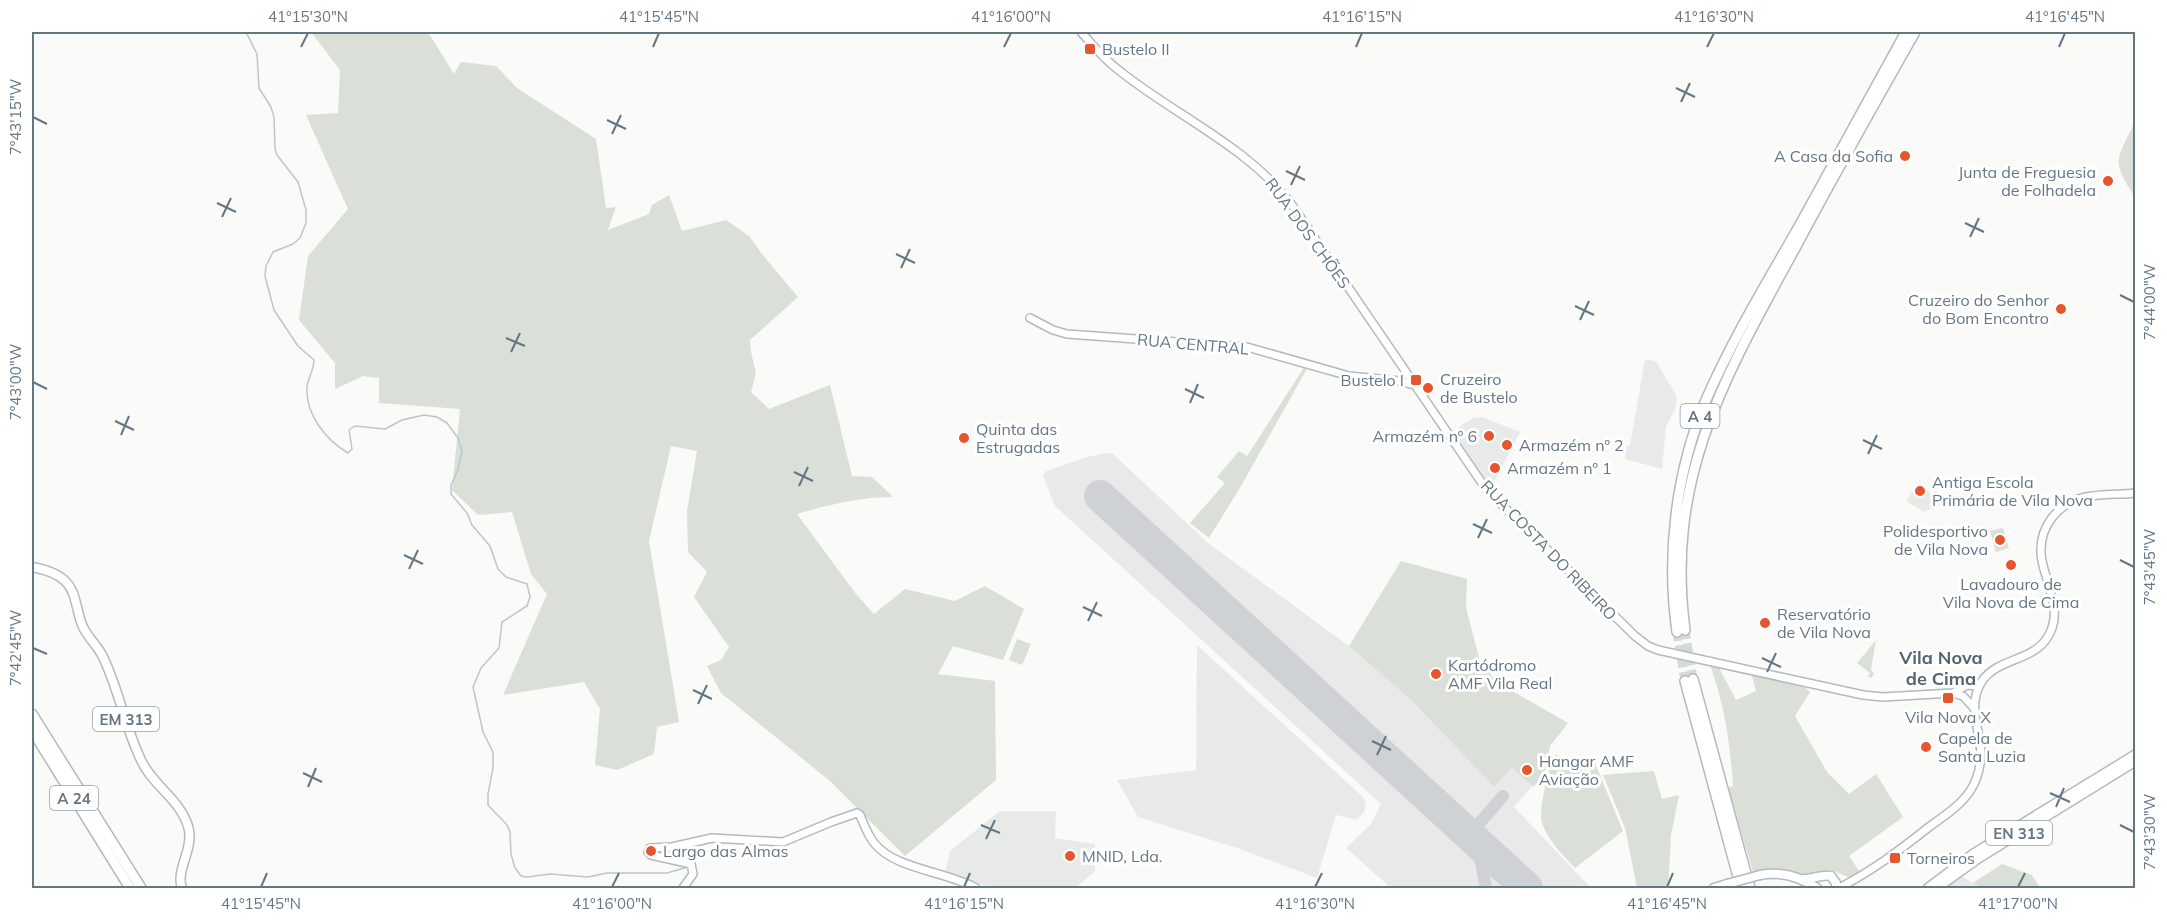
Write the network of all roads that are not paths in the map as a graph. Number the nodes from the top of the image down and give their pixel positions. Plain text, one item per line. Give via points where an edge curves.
1 (1081, 32) edge
2 (1906, 32) edge
3 (1914, 32) edge
4 (1805, 223) junction
5 (1030, 318) dead end
6 (1405, 373) junction
7 (1392, 380) junction
8 (1414, 385) junction
9 (1421, 396) joint
10 (2136, 493) edge
11 (32, 567) edge
12 (1681, 631) tunnel mouth
13 (1689, 680) tunnel mouth
14 (1969, 693) junction
15 (32, 708) edge
16 (32, 714) edge
17 (32, 730) edge
18 (32, 738) edge
19 (56, 753) junction
20 (2136, 754) edge
21 (2136, 761) edge
22 (1713, 770) junction
23 (117, 867) junction
24 (1833, 877) junction
25 (1819, 878) junction
26 (1803, 879) junction
27 (1853, 881) junction
28 (1732, 886) edge
29 (130, 888) edge
30 (141, 888) edge
31 (182, 888) edge
32 (683, 888) edge
33 (976, 888) edge
34 (1714, 888) edge
35 (1741, 888) edge
36 (1752, 888) edge
37 (1817, 888) edge
38 (1837, 888) edge
39 (1928, 888) edge
40 (1937, 888) edge

1 - 6 main road, RUA DOS CHÕES via 1118,70 1271,180
2 - 4 highway, A 4
3 - 4 highway, A 4
4 - 12 highway, A 4 via 1733,363 1696,459 1685,511
5 - 7 main road, RUA CENTRAL via 1067,334 1238,346 1353,377
6 - 7 main road
6 - 8 main road, RUA DOS CHÕES
7 - 8 main road, RUA CENTRAL
8 - 9 main road, RUA DOS CHÕES
9 - 14 main road, RUA COSTA DO RIBEIRO via 1494,497 1641,640 1874,697
10 - 14 main road via 2082,498 2062,507 2050,519 2040,549 2055,609 2052,627 2032,653 1995,670
11 - 31 main road, EM 313 via 66,581 83,628 103,657 141,762 182,812 190,835
13 - 22 highway
14 - 27 main road via 1981,756 1971,790 1950,811 1872,871
15 - 19 highway
16 - 19 highway, A 24
17 - 23 highway, A 24
18 - 23 highway
19 - 30 highway, A 24
20 - 39 main road, EN 313 via 1973,854
21 - 40 main road, EN 313
22 - 28 highway
22 - 35 highway
22 - 36 highway
23 - 29 highway, A 24
24 - 25 main road
24 - 27 main road
24 - 38 main road
25 - 26 main road
25 - 37 main road
26 - 28 main road, bridge via 1778,873
26 - 37 main road
27 - 38 main road
28 - 34 main road
32 - 33 main road via 692,877 689,863 660,858 649,854 649,850 712,838 783,842 857,813 874,844 886,853

